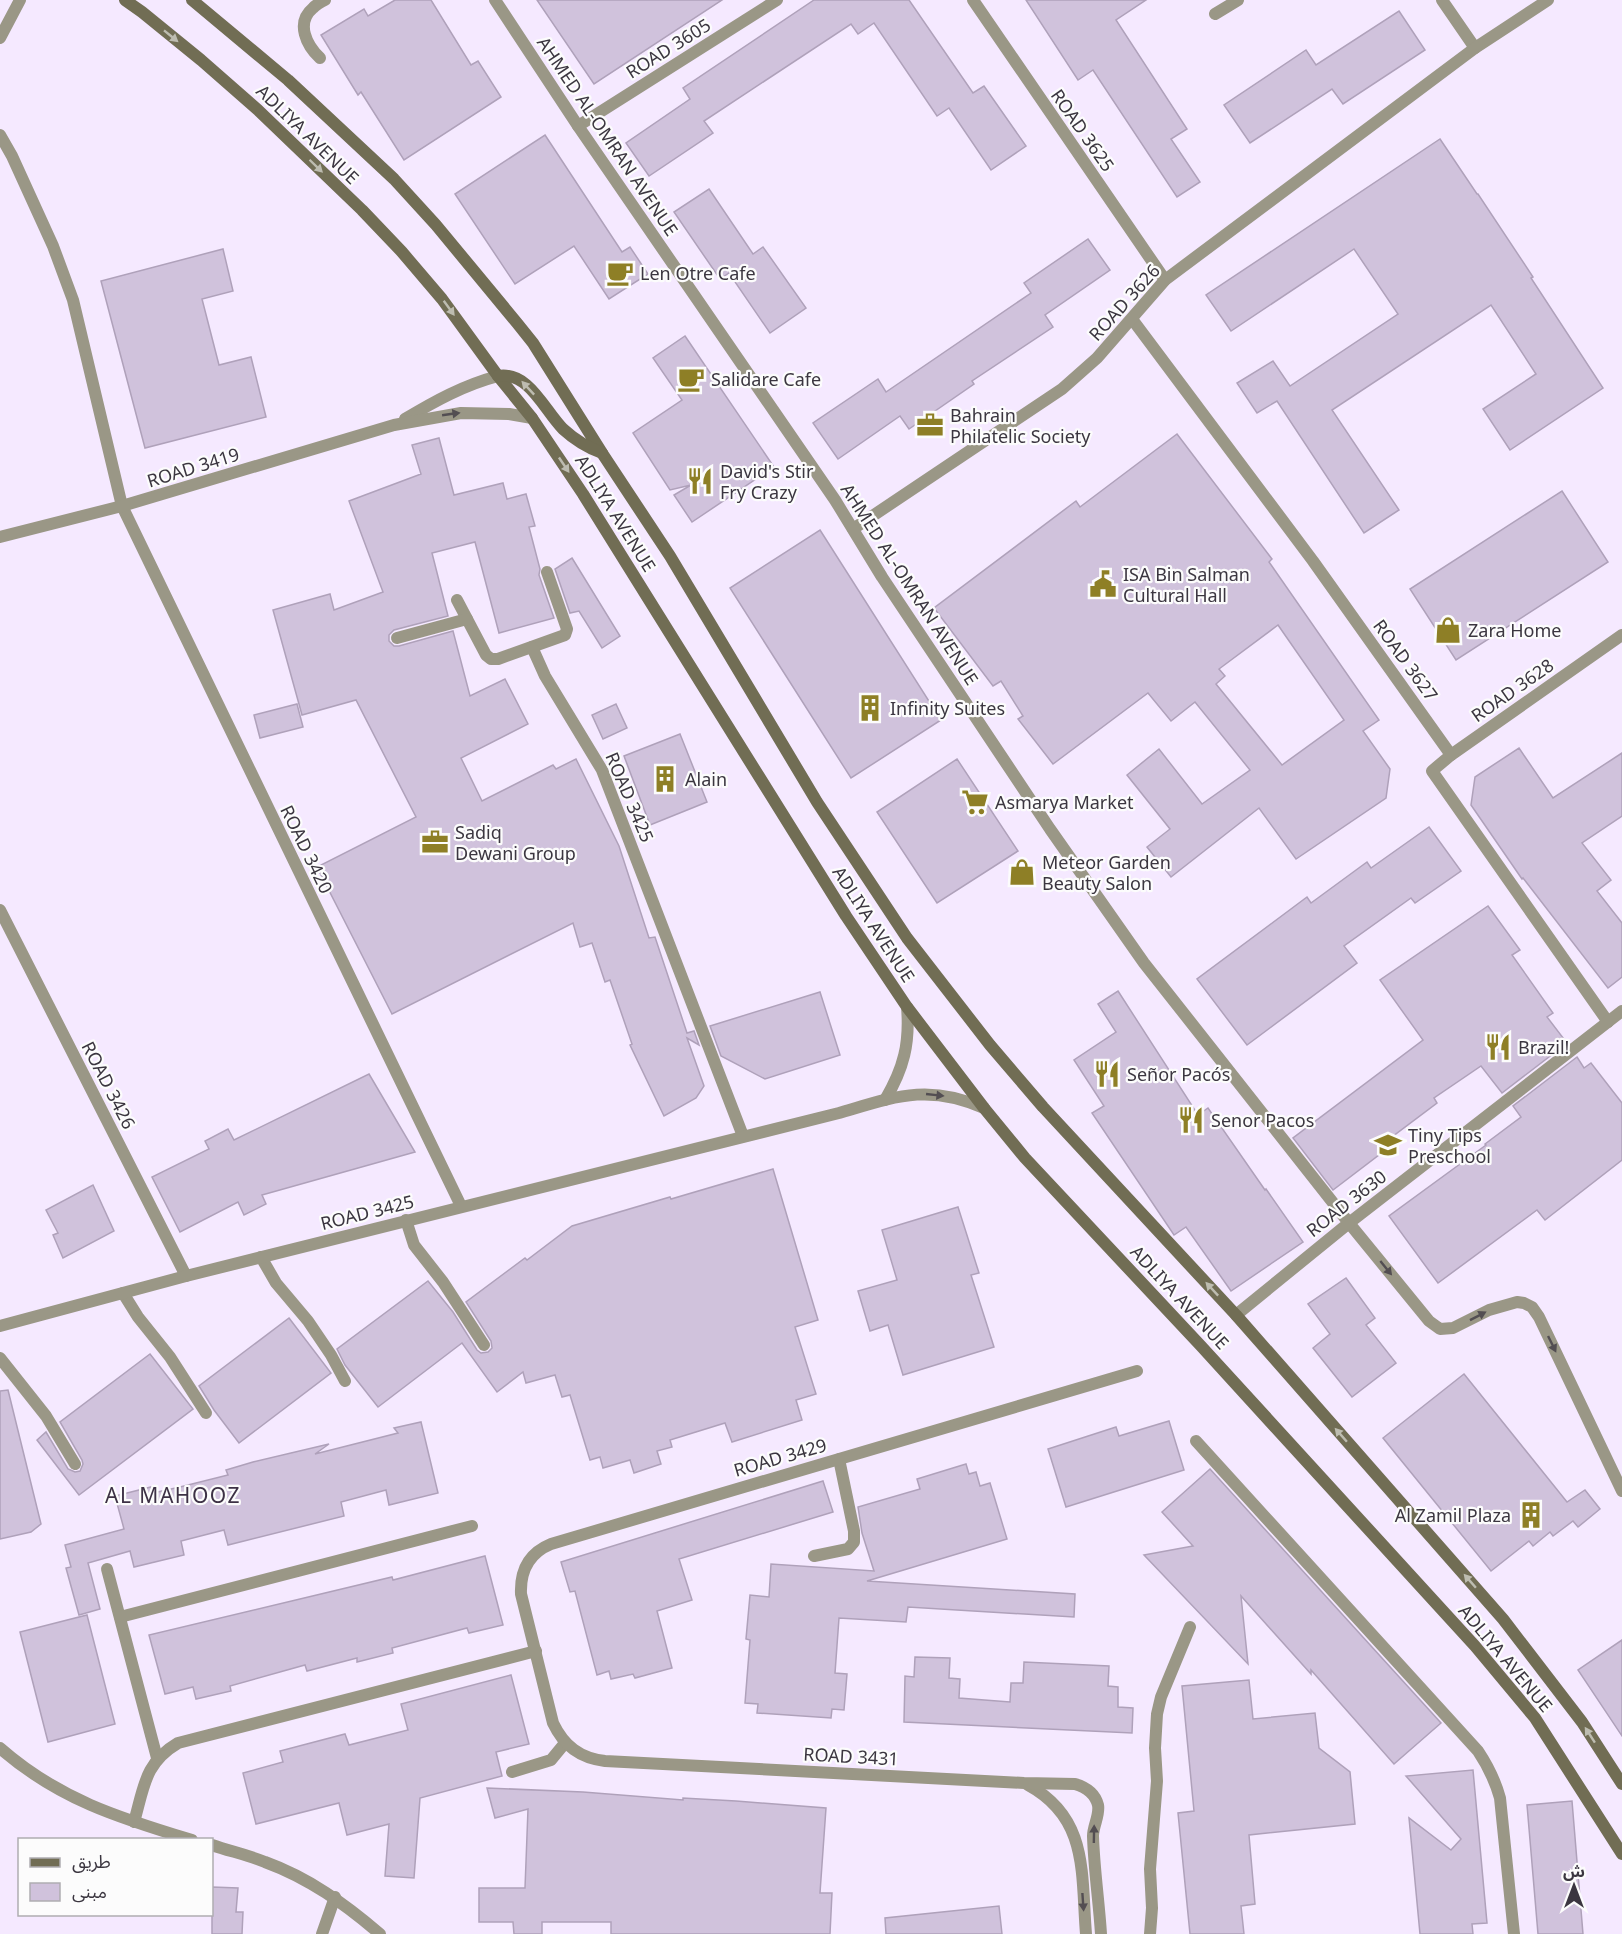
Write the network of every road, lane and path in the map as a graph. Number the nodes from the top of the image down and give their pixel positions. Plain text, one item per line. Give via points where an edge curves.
1 (20, 0) edge
2 (125, 0) edge
3 (192, 0) edge
4 (325, 0) edge
5 (495, 0) edge
6 (777, 0) edge
7 (973, 0) edge
8 (1238, 0) edge
9 (1442, 0) edge
10 (1548, 0) edge
11 (1215, 14) dead end
12 (0, 38) edge
13 (1475, 48) junction
14 (320, 58) dead end
15 (578, 126) junction
16 (0, 135) edge
17 (1165, 280) junction
18 (1132, 319) junction
19 (498, 376) junction
20 (532, 418) junction
21 (394, 425) junction
22 (602, 453) junction
23 (122, 506) junction
24 (853, 529) junction
25 (0, 537) edge
26 (547, 572) dead end
27 (457, 600) dead end
28 (468, 620) junction
29 (1622, 635) edge
30 (397, 638) dead end
31 (532, 647) junction
32 (1451, 755) junction
33 (0, 910) edge
34 (907, 1006) junction
35 (1622, 1011) edge
36 (1608, 1022) junction
37 (885, 1100) junction
38 (984, 1108) junction
39 (743, 1136) junction
40 (461, 1206) junction
41 (406, 1220) junction
42 (1349, 1223) junction
43 (261, 1257) junction
44 (186, 1276) junction
45 (123, 1293) junction
46 (1236, 1315) junction
47 (0, 1326) edge
48 (484, 1345) dead end
49 (0, 1358) edge
50 (1137, 1371) dead end
51 (345, 1381) dead end
52 (206, 1413) dead end
53 (1196, 1441) dead end
54 (839, 1459) junction
55 (75, 1464) dead end
56 (1622, 1491) edge
57 (472, 1526) dead end
58 (814, 1556) dead end
59 (107, 1569) dead end
60 (120, 1617) junction
61 (1190, 1627) dead end
62 (537, 1651) junction
63 (565, 1743) junction
64 (0, 1748) edge
65 (157, 1758) junction
66 (512, 1772) dead end
67 (1024, 1783) junction
68 (1622, 1784) edge
69 (134, 1822) junction
70 (189, 1838) edge
71 (213, 1845) edge
72 (1622, 1854) edge
73 (1095, 1860) junction
74 (1080, 1862) junction
75 (335, 1897) junction
76 (322, 1934) edge
77 (380, 1934) edge
78 (1086, 1934) edge
79 (1101, 1934) edge
80 (1150, 1934) edge
81 (1514, 1934) edge

1 - 12 street
2 -> 19 main road, ADLIYA AVENUE via 258,110 362,210 442,299
3 - 22 main road, ADLIYA AVENUE via 288,80 429,217 533,343
4 - 14 street via 311,9 305,22 306,41
5 - 15 street, AHMED AL-OMRAN AVENUE
6 - 15 street, ROAD 3605
7 - 17 street, ROAD 3625
8 - 11 street
9 - 13 street
10 - 13 street, ROAD 3626
13 - 17 street, ROAD 3626
15 - 24 street, AHMED AL-OMRAN AVENUE
16 - 23 street, ROAD 3420 via 53,246 73,300
17 - 18 street, ROAD 3626
18 - 24 street, ROAD 3626 via 1062,389
18 - 32 street, ROAD 3627 via 1313,561
19 - 20 main road, ADLIYA AVENUE
19 - 21 street, ROAD 3419 via 454,392
22 -> 19 main road via 572,437 517,377
21 -> 20 street, ROAD 3419 via 461,413
20 -> 34 main road, ADLIYA AVENUE via 584,494 846,916
21 - 23 street, ROAD 3419
46 -> 22 main road, ADLIYA AVENUE via 1043,1107 990,1046 907,938
23 - 25 street, ROAD 3419
23 - 40 street, ROAD 3420
24 - 42 street, AHMED AL-OMRAN AVENUE via 1050,829 1144,963
26 - 31 street via 567,629 562,636
27 - 28 street
28 - 30 street
28 - 31 street via 491,659
29 - 32 street, ROAD 3628
31 - 39 street, ROAD 3425 via 544,676 602,770
32 - 36 street via 1431,771
33 - 44 street, ROAD 3426
34 - 37 street via 909,1026 903,1065
34 - 38 main road, ADLIYA AVENUE
35 - 36 street, ROAD 3630
36 - 42 street, ROAD 3630
37 -> 38 street, ROAD 3425 via 936,1094
37 - 39 street, ROAD 3425
38 - 72 main road, ADLIYA AVENUE via 1025,1158 1475,1646 1535,1718
39 - 40 street, ROAD 3425
40 - 41 street, ROAD 3425
41 - 43 street, ROAD 3425
41 - 48 street via 414,1245
42 - 46 street, ROAD 3630
42 -> 56 street, AHMED AL-OMRAN AVENUE via 1429,1321 1440,1329 1453,1328 1508,1304 1532,1307
43 - 44 street, ROAD 3425
43 - 51 street via 276,1283 308,1321
44 - 45 street, ROAD 3425
45 - 47 street, ROAD 3425
45 - 52 street
68 -> 46 main road, ADLIYA AVENUE via 1582,1722 1503,1619
49 - 55 street via 46,1416
50 - 54 street, ROAD 3429
53 - 81 street via 1478,1750 1500,1798
54 - 58 street via 854,1542 848,1549
54 - 62 street, ROAD 3429 via 539,1549 523,1569 520,1581
57 - 60 street
59 - 60 street
60 - 65 street
61 - 80 street via 1157,1714
62 - 63 street via 553,1723
62 - 65 street via 178,1743
63 - 66 street via 551,1760
63 - 67 street, ROAD 3431 via 583,1756 605,1761
64 - 69 street via 53,1788
65 - 69 street via 149,1769
73 -> 67 street, ROAD 3431 via 1093,1836 1098,1804 1089,1790 1075,1784
67 - 74 street via 1040,1791 1065,1815 1078,1844
69 - 70 street
71 - 75 street via 264,1861
73 - 74 street
73 - 79 street, ROAD 3431
74 -> 78 street
75 - 76 street
75 - 77 street

